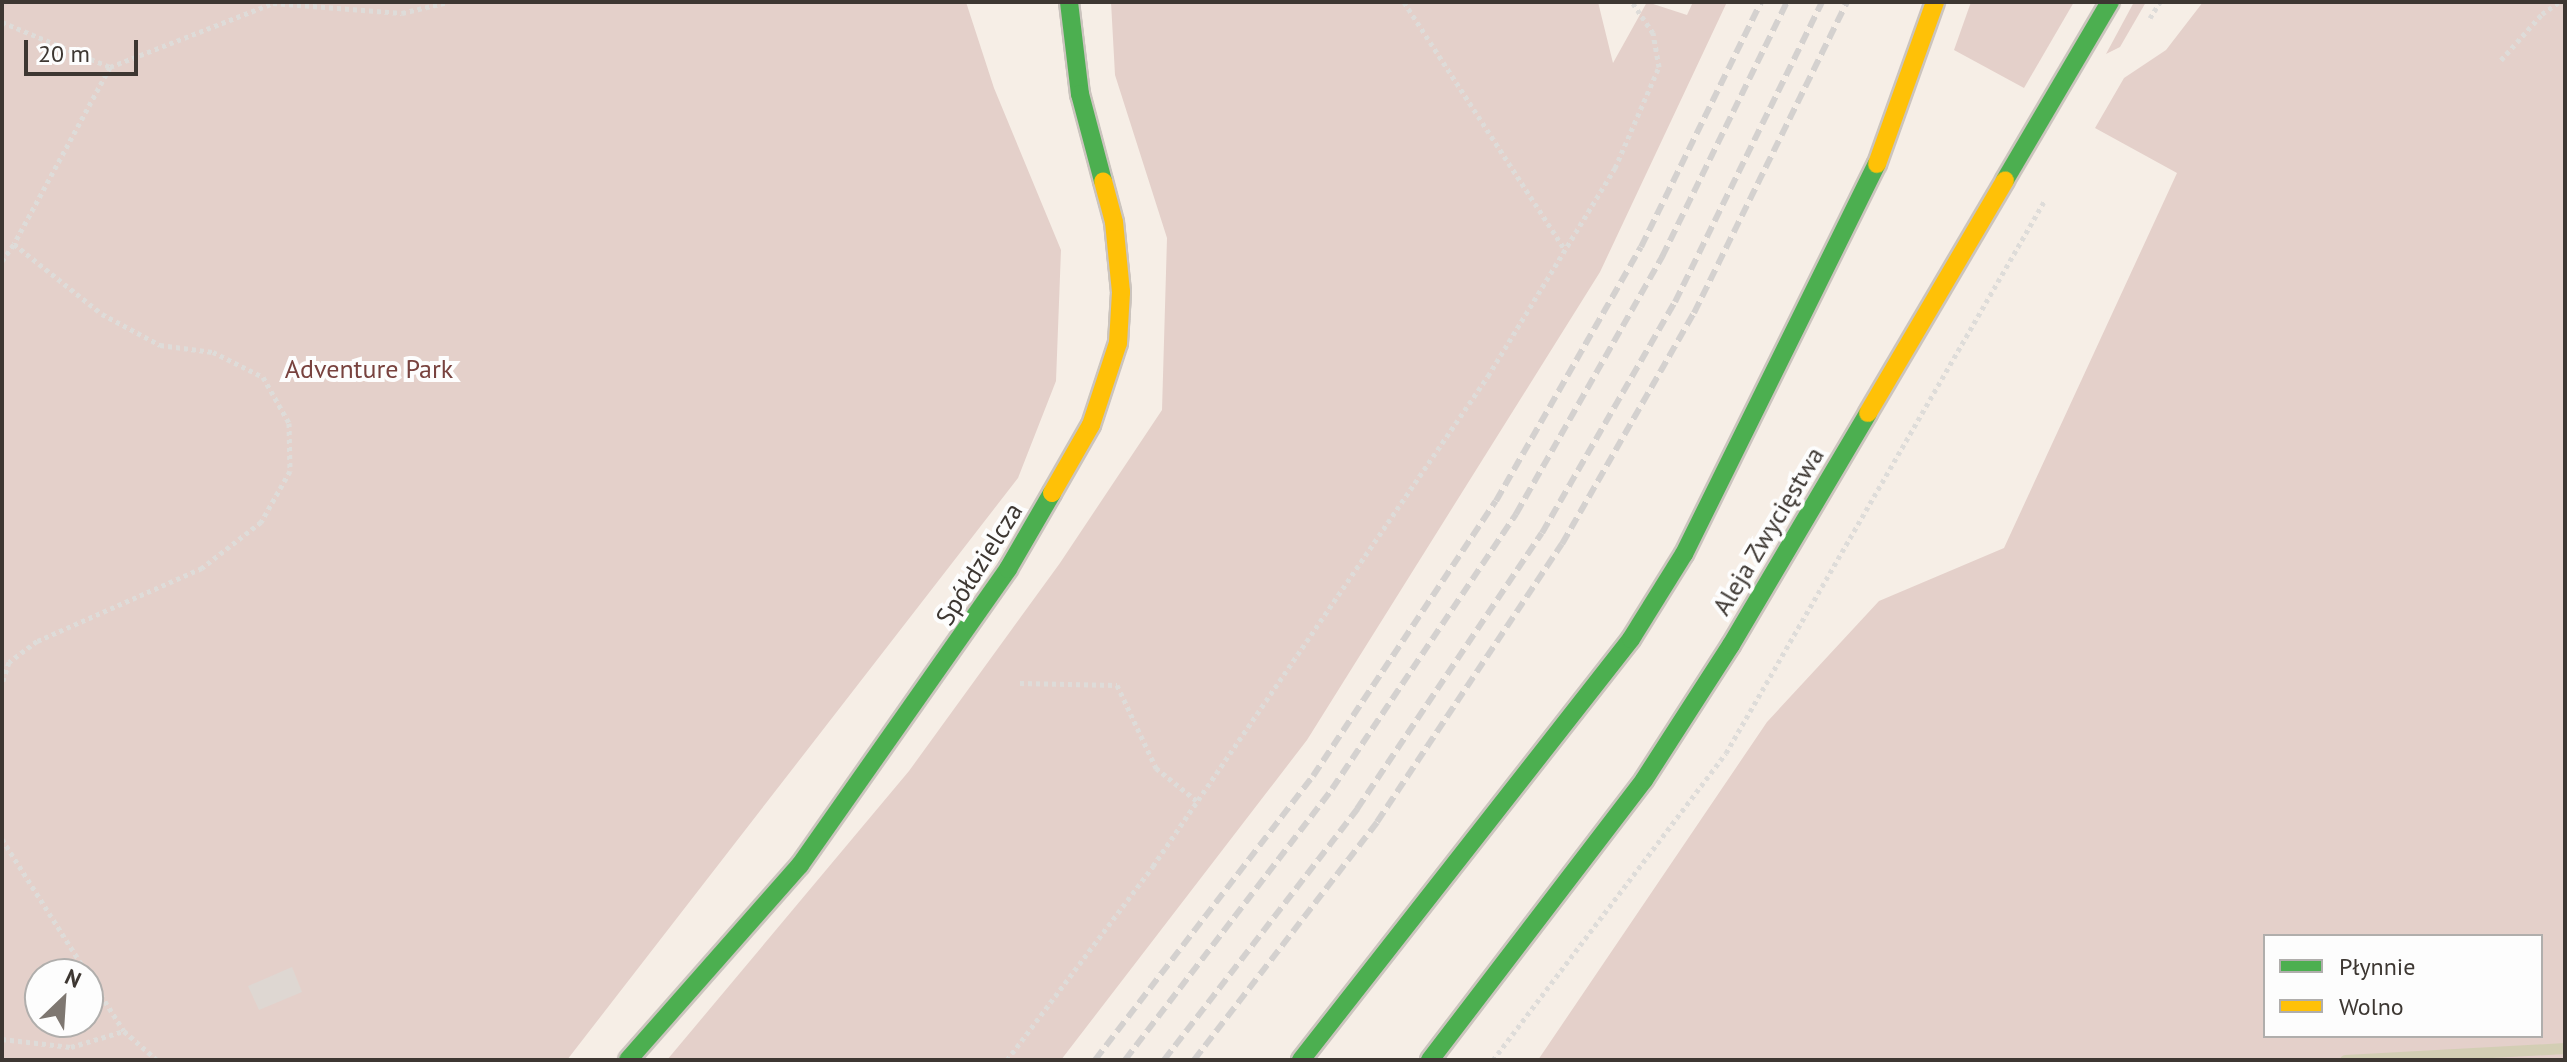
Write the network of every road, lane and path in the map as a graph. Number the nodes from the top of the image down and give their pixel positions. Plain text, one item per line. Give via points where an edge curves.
1 (274, 2) edge
2 (354, 2) edge
3 (448, 2) edge
4 (1069, 2) edge
5 (1404, 2) edge
6 (1632, 2) edge
7 (1935, 2) edge
8 (2110, 2) edge
9 (2559, 2) edge
10 (349, 9) junction
11 (2, 22) edge
12 (2501, 60) dead end
13 (110, 67) junction
14 (14, 244) junction
15 (1564, 248) junction
16 (2, 261) edge
17 (2, 683) edge
18 (1020, 683) dead end
19 (1197, 801) junction
20 (2, 839) edge
21 (124, 1031) junction
22 (2, 1039) edge
23 (157, 1060) edge
24 (628, 1060) edge
25 (1007, 1060) edge
26 (1301, 1060) edge
27 (1430, 1060) edge

1 - 10 path
1 - 13 path
2 - 10 path
3 - 10 path via 402,13
4 - 24 main road, Spółdzielcza via 1080,94 1114,222 1121,292 1118,343 1091,425 1008,569 898,731 800,865
5 - 15 path
6 - 15 path via 1653,33 1659,67 1615,168
7 - 26 main road via 1874,172 1684,554 1631,639
8 - 27 main road, Aleja Zwycięstwa via 1731,645 1652,768 1557,900
9 - 12 path
11 - 13 path
13 - 14 path
14 - 16 path
14 - 17 path via 102,314 160,345 213,352 263,377 289,423 290,471 261,522 202,568 37,641 9,662
15 - 19 path via 1488,376
18 - 19 path via 1117,685 1156,768
19 - 25 path
20 - 21 path
21 - 22 path via 71,1047
21 - 23 path

